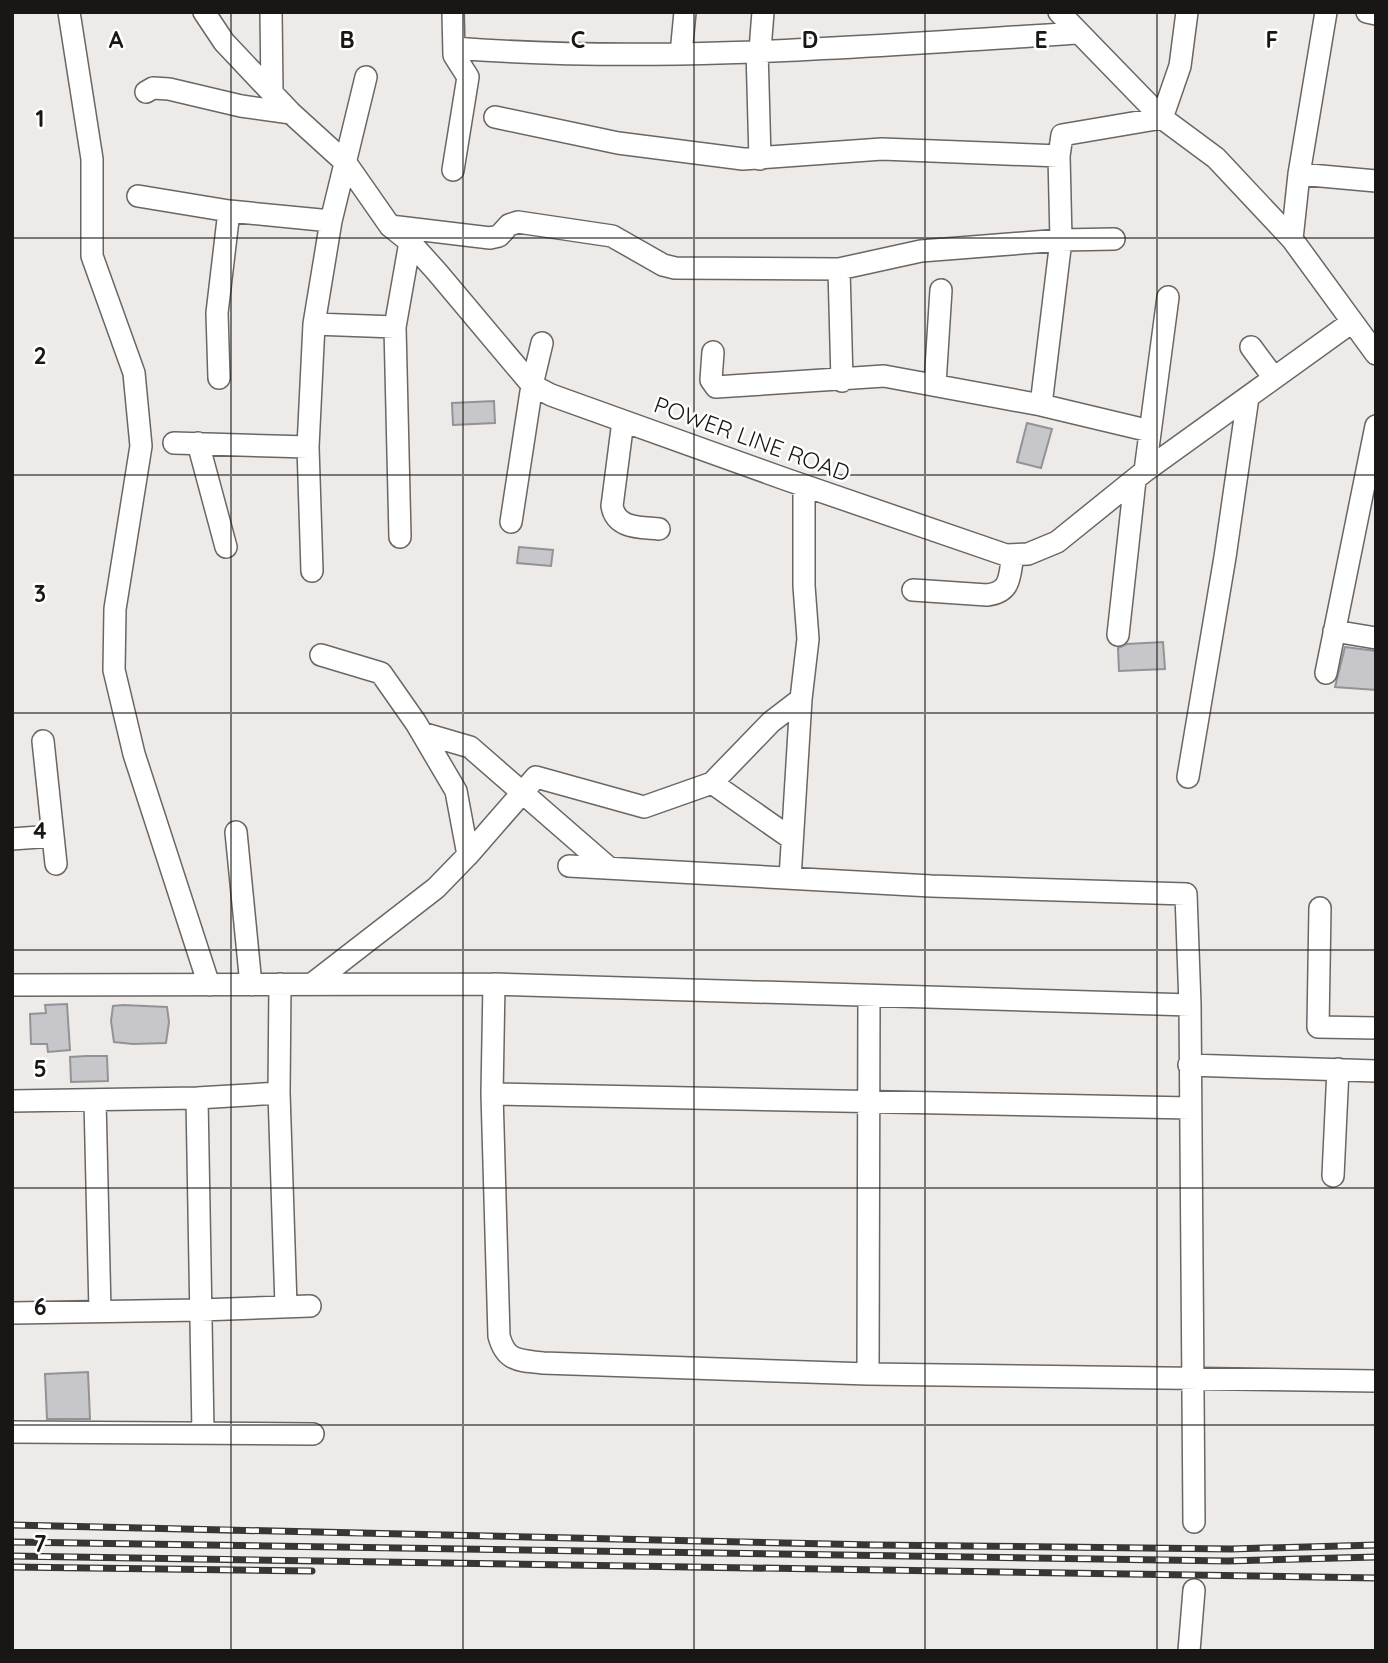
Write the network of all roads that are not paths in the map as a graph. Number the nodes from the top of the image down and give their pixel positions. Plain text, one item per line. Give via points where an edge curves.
1 (69, 12) edge
2 (204, 12) edge
3 (271, 12) edge
4 (453, 12) edge
5 (685, 12) edge
6 (763, 12) edge
7 (1059, 12) edge
8 (1187, 12) edge
9 (1326, 12) edge
10 (1367, 12) edge
11 (1376, 14) edge
12 (1078, 33) junction
13 (454, 48) junction
14 (758, 50) junction
15 (681, 54) junction
16 (366, 77) dead end
17 (146, 92) dead end
18 (272, 93) junction
19 (291, 113) junction
20 (495, 117) dead end
21 (1161, 118) junction
22 (1059, 156) junction
23 (760, 159) junction
24 (346, 163) junction
25 (453, 170) dead end
26 (1299, 174) junction
27 (1376, 181) edge
28 (138, 196) dead end
29 (229, 211) junction
30 (331, 221) junction
31 (390, 226) junction
32 (1114, 239) dead end
33 (1292, 239) junction
34 (1062, 240) junction
35 (410, 243) junction
36 (839, 269) junction
37 (941, 290) dead end
38 (1168, 297) dead end
39 (314, 324) junction
40 (395, 327) junction
41 (1367, 335) edge
42 (542, 343) dead end
43 (1251, 347) dead end
44 (713, 352) dead end
45 (219, 378) dead end
46 (1274, 378) junction
47 (842, 381) junction
48 (935, 384) junction
49 (532, 385) junction
50 (1248, 397) junction
51 (1041, 405) junction
52 (623, 421) junction
53 (1376, 426) edge
54 (1150, 431) junction
55 (174, 443) dead end
56 (198, 443) junction
57 (308, 447) junction
58 (1140, 476) junction
59 (804, 486) junction
60 (511, 522) dead end
61 (659, 529) dead end
62 (400, 537) dead end
63 (226, 547) dead end
64 (1013, 555) junction
65 (312, 571) dead end
66 (913, 590) dead end
67 (1334, 631) junction
68 (1118, 635) dead end
69 (1376, 638) edge
70 (321, 655) dead end
71 (1326, 673) dead end
72 (800, 699) junction
73 (422, 733) junction
74 (43, 741) dead end
75 (1188, 776) dead end
76 (712, 783) junction
77 (523, 791) junction
78 (236, 832) dead end
79 (53, 836) junction
80 (12, 839) edge
81 (792, 839) junction
82 (468, 855) junction
83 (56, 864) dead end
84 (569, 866) dead end
85 (609, 868) junction
86 (790, 878) junction
87 (1320, 908) dead end
88 (280, 984) junction
89 (312, 984) junction
90 (494, 984) junction
91 (12, 985) edge
92 (209, 985) junction
93 (251, 985) junction
94 (869, 996) junction
95 (1190, 1005) junction
96 (1376, 1028) edge
97 (1189, 1065) junction
98 (1338, 1069) junction
99 (1376, 1071) edge
100 (279, 1093) junction
101 (492, 1094) junction
102 (197, 1098) junction
103 (95, 1100) junction
104 (12, 1101) edge
105 (869, 1101) junction
106 (1190, 1108) junction
107 (1333, 1176) dead end
108 (286, 1306) junction
109 (310, 1306) dead end
110 (201, 1310) junction
111 (100, 1311) junction
112 (12, 1313) edge
113 (868, 1374) junction
114 (1193, 1378) junction
115 (1376, 1381) edge
116 (12, 1432) edge
117 (203, 1432) junction
118 (313, 1434) dead end
119 (1194, 1522) dead end
120 (1194, 1590) dead end
121 (1189, 1651) edge

1 - 92 street via 92,159 92,257 134,373 141,446 115,609 114,670 134,754
2 - 18 street, POWER LINE ROAD via 224,42
3 - 18 street
4 - 13 street
5 - 15 street
6 - 14 street
7 - 12 street
8 - 21 street via 1180,66
9 - 26 street
10 - 11 street
12 - 14 street
12 - 21 street
13 - 15 street
13 - 25 street via 468,77
14 - 15 street
14 - 23 street
16 - 24 street
17 - 19 street via 169,89
18 - 19 street, POWER LINE ROAD
19 - 24 street, POWER LINE ROAD
20 - 23 street via 618,143
21 - 22 street via 1062,135
21 - 33 street via 1216,158
22 - 23 street via 882,149
22 - 34 street
24 - 30 street
24 - 31 street, POWER LINE ROAD
26 - 27 street
26 - 33 street
28 - 29 street
29 - 30 street
29 - 45 street via 217,313
30 - 39 street
31 - 35 street, POWER LINE ROAD
31 - 36 street via 490,238 518,222 612,236 675,268
32 - 34 street
33 - 41 street
34 - 36 street via 921,251
34 - 51 street
35 - 40 street
35 - 49 street, POWER LINE ROAD
36 - 47 street
37 - 48 street
38 - 54 street
39 - 40 street
39 - 57 street
40 - 62 street
41 - 46 street, POWER LINE ROAD
42 - 49 street
43 - 46 street
44 - 47 street via 710,380 716,387
46 - 50 street, POWER LINE ROAD
47 - 48 street via 884,376
48 - 51 street
49 - 52 street, POWER LINE ROAD
49 - 60 street
50 - 58 street, POWER LINE ROAD
50 - 75 street
51 - 54 street
52 - 59 street, POWER LINE ROAD
52 - 61 street via 614,515 629,525
53 - 67 street
54 - 58 street
55 - 56 street
56 - 57 street
56 - 63 street
57 - 65 street
58 - 64 street, POWER LINE ROAD via 1057,542
58 - 68 street
59 - 64 street, POWER LINE ROAD
59 - 72 street via 808,639
64 - 66 street via 1008,583 999,594
67 - 69 street
67 - 71 street
70 - 73 street via 382,673
72 - 76 street
72 - 81 street
73 - 77 street via 470,747
73 - 82 street via 456,791
74 - 79 street
76 - 77 street via 645,807 536,777
76 - 81 street
77 - 82 street
77 - 85 street
78 - 93 street
79 - 80 street
79 - 83 street
81 - 86 street
82 - 89 street via 436,888
84 - 85 street
85 - 86 street
86 - 95 street via 1186,894
87 - 96 street via 1318,1027
88 - 89 street
88 - 93 street
88 - 100 street
89 - 90 street
90 - 94 street
90 - 101 street
91 - 92 street
92 - 93 street
94 - 95 street
94 - 105 street
95 - 97 street
97 - 98 street
97 - 106 street
98 - 99 street
98 - 107 street
100 - 102 street
100 - 108 street
101 - 105 street
101 - 113 street via 499,1336 509,1356 543,1363
102 - 103 street
102 - 110 street
103 - 104 street
103 - 111 street
105 - 106 street
105 - 113 street
106 - 114 street
108 - 109 street
108 - 110 street
110 - 111 street
110 - 117 street
111 - 112 street
113 - 114 street
114 - 115 street
114 - 119 street
116 - 117 street
117 - 118 street
120 - 121 street

